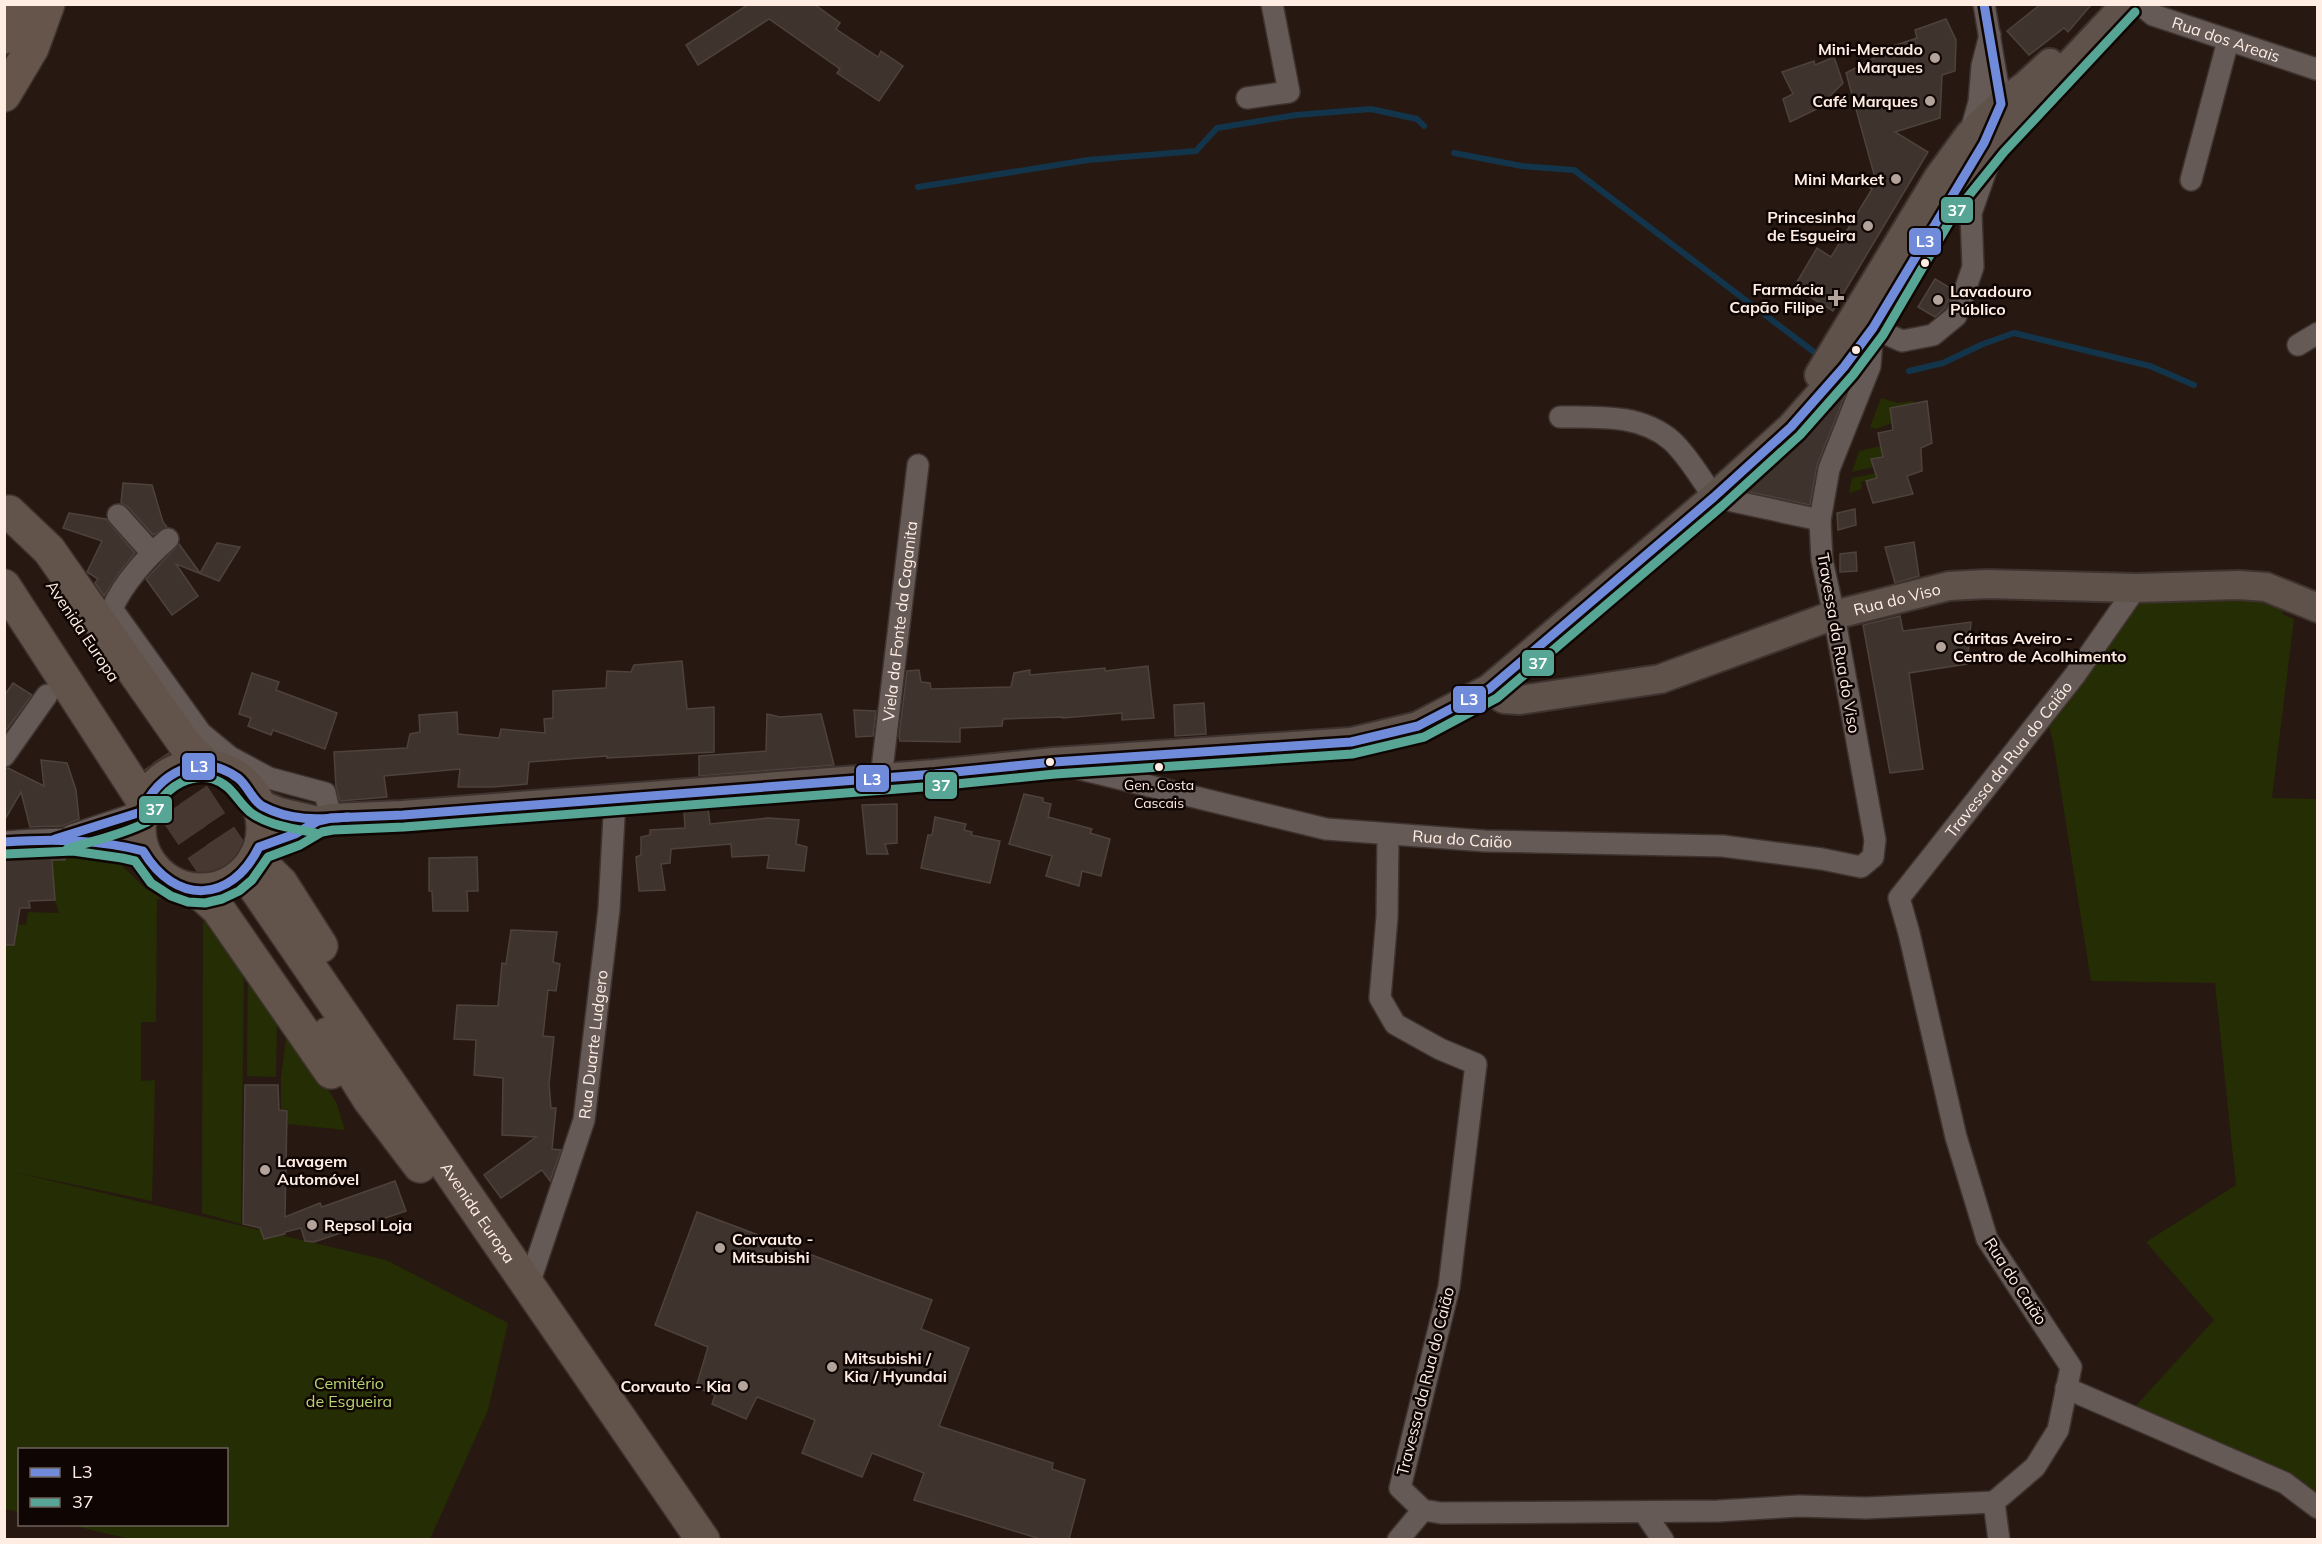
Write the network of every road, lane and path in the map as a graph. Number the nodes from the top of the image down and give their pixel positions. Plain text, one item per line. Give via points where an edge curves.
1 (16, 4) edge
2 (48, 4) edge
3 (1272, 4) edge
4 (1984, 4) edge
5 (2125, 4) edge
6 (2140, 4) edge
7 (4, 37) edge
8 (2228, 41) junction
9 (2316, 69) dead end
10 (1989, 70) junction
11 (2031, 94) junction
12 (4, 95) edge
13 (1247, 98) dead end
14 (2001, 104) junction
15 (1982, 139) junction
16 (2191, 180) dead end
17 (1944, 207) junction
18 (1873, 328) junction
19 (2318, 333) edge
20 (2298, 345) dead end
21 (1560, 417) dead end
22 (1791, 427) junction
23 (918, 465) dead end
24 (1714, 497) junction
25 (7, 509) edge
26 (118, 514) dead end
27 (1820, 520) junction
28 (4, 561) edge
29 (4, 586) edge
30 (2136, 588) junction
31 (2318, 608) edge
32 (1834, 615) junction
33 (1489, 689) junction
34 (47, 695) dead end
35 (4, 756) edge
36 (144, 762) junction
37 (1054, 762) junction
38 (207, 766) junction
39 (881, 778) junction
40 (615, 798) junction
41 (258, 802) junction
42 (143, 807) junction
43 (109, 823) junction
44 (315, 824) junction
45 (1388, 834) junction
46 (63, 838) junction
47 (4, 842) edge
48 (143, 851) junction
49 (1873, 857) joint
50 (257, 875) junction
51 (198, 891) junction
52 (1899, 898) joint
53 (377, 1087) junction
54 (530, 1284) junction
55 (2066, 1388) junction
56 (1994, 1502) junction
57 (2318, 1508) edge
58 (1423, 1510) junction
59 (1644, 1512) junction
60 (678, 1539) edge
61 (703, 1539) edge
62 (1398, 1539) edge
63 (1663, 1539) edge
64 (2000, 1539) edge

1 - 7 highway
2 - 12 highway via 32,48
3 - 13 street via 1289,92
4 - 10 street via 1990,35
5 - 11 main road via 2078,36
6 - 8 street, Rua dos Areais via 2153,15
8 - 9 street, Rua dos Areais
8 - 16 street
10 - 11 street
10 - 14 street
10 - 15 street via 1979,102
11 - 14 main road
11 - 15 main road
14 - 15 main road
14 - 17 street via 1984,143
15 - 17 main road
15 - 18 street via 1971,213 1973,267 1956,316 1933,335 1902,341
15 - 22 main road via 1938,178
17 - 18 main road
18 - 22 main road
18 - 27 street, Travessa da Rua do Viso via 1869,366 1829,469
19 - 20 street
21 - 24 street via 1605,417 1651,427 1672,441
22 - 24 main road
23 - 39 street, Viela da Fonte da Caganita
24 - 27 street
24 - 33 main road
25 - 36 main road, Avenida Europa
25 - 38 main road via 49,550 186,746
26 - 44 street via 160,546 112,609 201,733 230,757 269,778 325,793
27 - 32 street, Travessa da Rua do Viso via 1822,560
28 - 36 main road, Avenida Europa
29 - 36 main road
30 - 31 main road, Rua do Viso via 2266,587
30 - 32 main road, Rua do Viso via 1949,586
30 - 52 street, Travessa da Rua do Caião via 2075,675
32 - 33 main road, Rua do Viso via 1692,669 1641,684 1520,700 1504,699
32 - 49 street, Travessa da Rua do Viso via 1875,840
33 - 37 main road via 1418,726 1351,742
34 - 35 street
36 - 42 main road
36 - 43 street via 122,790
37 - 39 main road
37 - 45 street, Rua do Caião via 1326,829
38 - 41 main road via 228,772 246,784
38 - 42 main road via 188,767 170,774 155,786
39 - 40 main road
40 - 44 main road
40 - 54 street, Rua Duarte Ludgero via 609,909 584,1120
41 - 44 main road
41 - 50 main road via 263,834
42 - 43 street
42 - 48 main road via 139,825
43 - 46 street
44 - 50 main road
44 - 50 main road via 288,845 281,865
45 - 49 street, Rua do Caião via 1485,841 1722,846 1862,867
45 - 58 street, Travessa da Rua do Caião via 1387,917 1380,998 1395,1024 1476,1064 1449,1287 1400,1488
46 - 47 street
46 - 48 street via 112,842
48 - 51 main road via 165,879
50 - 51 main road via 250,867 235,880
50 - 53 main road, Avenida Europa via 345,1058
50 - 53 main road via 379,1036
51 - 53 main road via 218,909 330,1071
52 - 55 street, Rua do Caião via 1956,1137 1987,1239 2071,1367
53 - 54 main road, Avenida Europa via 441,1159
53 - 60 main road, Avenida Europa via 466,1228
54 - 61 main road, Avenida Europa
55 - 56 street, Rua do Caião via 2058,1430 2035,1467
55 - 57 street via 2285,1483
56 - 59 street
56 - 64 street
58 - 59 street
58 - 62 street
59 - 63 street

